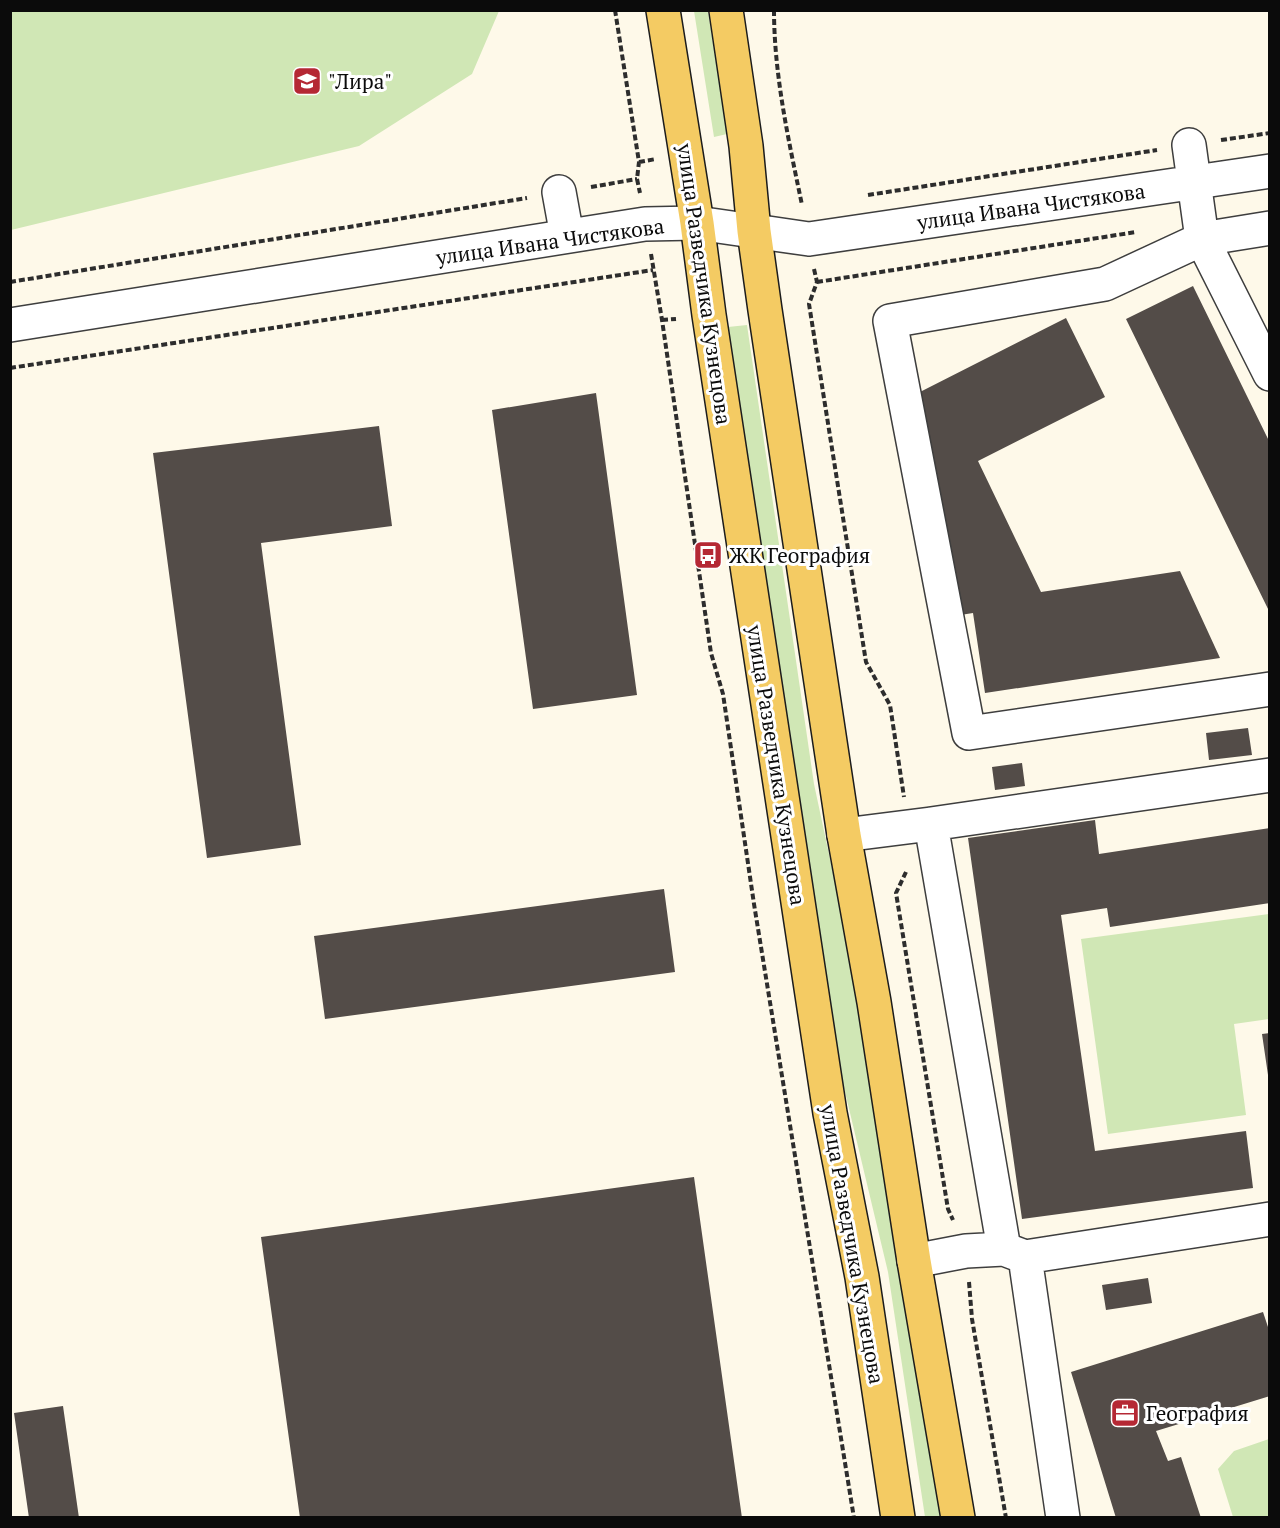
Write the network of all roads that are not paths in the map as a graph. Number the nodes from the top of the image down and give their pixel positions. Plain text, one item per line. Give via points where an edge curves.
1 (663, 10) edge
2 (726, 10) edge
3 (1189, 145) road end
4 (1269, 171) edge
5 (1194, 182) junction
6 (559, 192) road end
7 (697, 223) junction
8 (1269, 228) edge
9 (754, 231) junction
10 (567, 236) junction
11 (1202, 239) junction
12 (10, 325) edge
13 (1269, 374) edge
14 (1269, 689) edge
15 (1269, 775) edge
16 (920, 825) junction
17 (844, 835) junction
18 (1269, 1219) edge
19 (1014, 1253) junction
20 (915, 1261) junction
21 (898, 1518) edge
22 (958, 1518) edge
23 (1063, 1518) edge

1 - 7 main road, улица Разведчика Кузнецова
2 - 9 main road
3 - 5 street
4 - 5 street, улица Ивана Чистякова
5 - 9 street, улица Ивана Чистякова via 809,239
5 - 11 street
6 - 10 street
7 - 9 street, улица Ивана Чистякова
7 - 10 street, улица Ивана Чистякова via 645,224
7 - 21 main road, улица Разведчика Кузнецова via 828,1101 862,1277
8 - 11 street
9 - 17 main road
10 - 12 street, улица Ивана Чистякова
11 - 13 street
11 - 14 street via 1106,284 890,321 969,733
15 - 16 street
16 - 17 street
16 - 19 street
17 - 20 main road
18 - 19 street
19 - 20 street via 966,1251
19 - 23 street
20 - 22 main road

